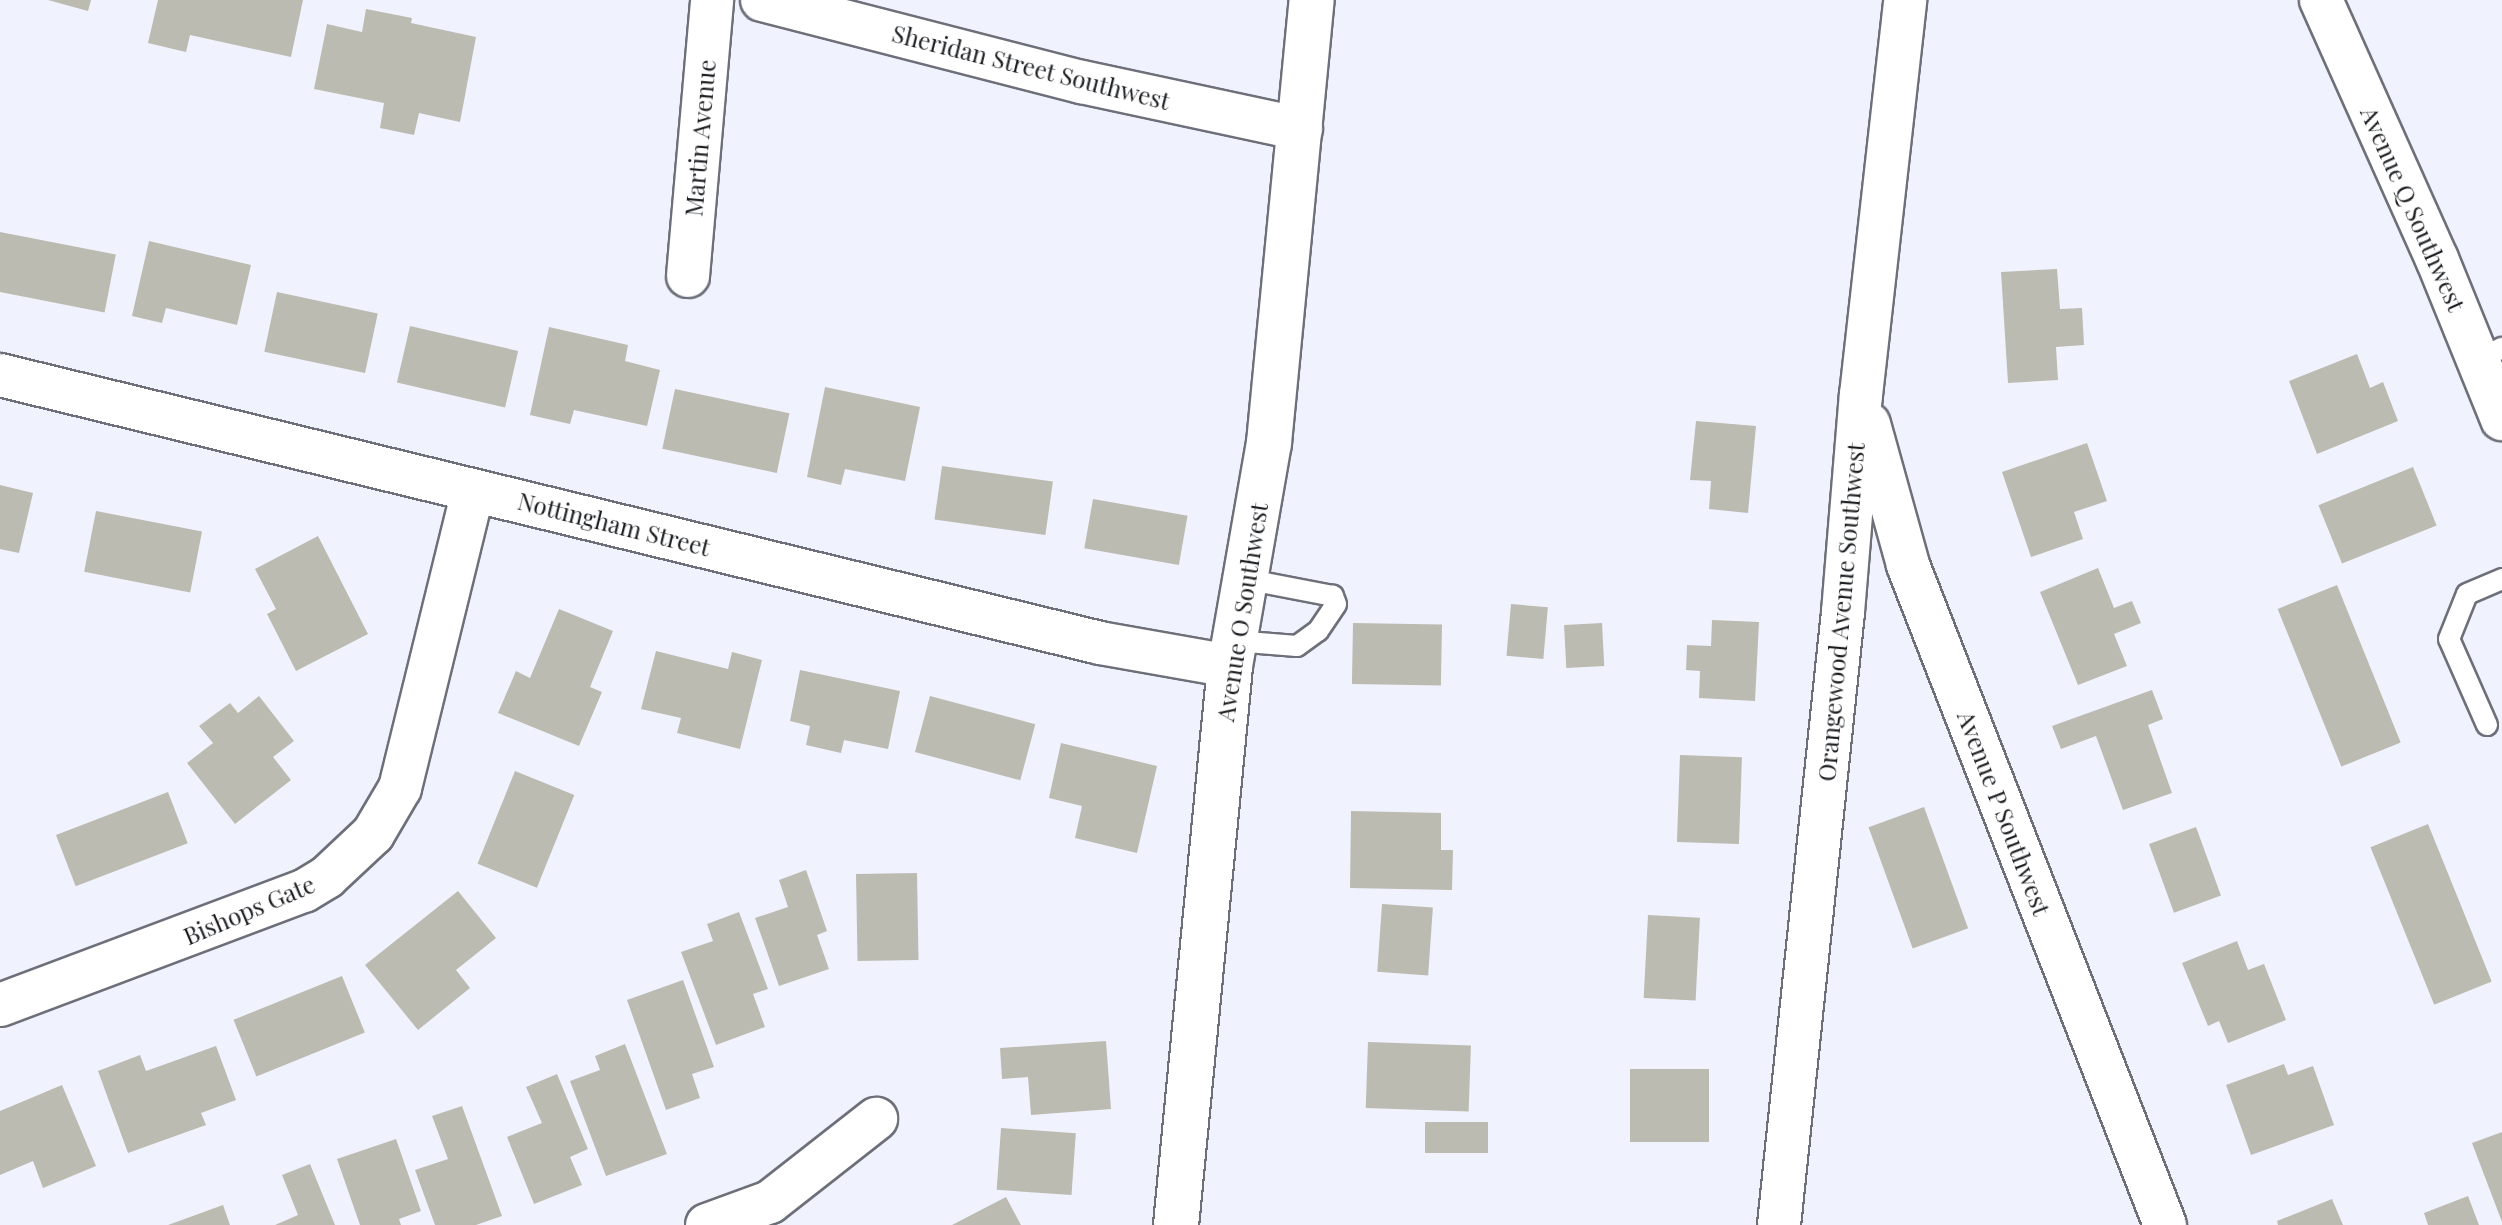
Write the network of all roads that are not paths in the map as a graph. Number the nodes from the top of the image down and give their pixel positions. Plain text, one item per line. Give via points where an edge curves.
1 (712, 0) edge
2 (762, 0) edge
3 (1312, 0) edge
4 (1905, 0) edge
5 (2321, 0) edge
6 (1301, 129) junction
7 (688, 276) dead end
8 (2491, 354) edge
9 (0, 375) edge
10 (1861, 395) junction
11 (2502, 419) edge
12 (473, 491) junction
13 (1245, 579) junction
14 (2502, 579) edge
15 (1232, 654) junction
16 (2487, 725) dead end
17 (0, 1005) edge
18 (876, 1119) dead end
19 (707, 1225) edge
20 (1176, 1225) edge
21 (1779, 1225) edge
22 (2165, 1225) edge

1 - 7 street, Martin Avenue
2 - 6 street, Sheridan Street Southwest via 1082,82
3 - 6 street, Avenue O Southwest
4 - 10 street, Orangewood Avenue Southwest
5 - 8 street, Avenue Q Southwest
6 - 13 street, Avenue O Southwest via 1269,443
8 - 11 street, Avenue Q Southwest
9 - 12 street, Nottingham Street
10 - 21 street, Orangewood Avenue Southwest
10 - 22 street, Avenue P Southwest via 1908,565
12 - 15 street, Nottingham Street via 1100,643
12 - 17 street, Bishops Gate via 400,788 373,834 304,891
13 - 15 street, Avenue O Southwest
13 - 15 lane via 1333,596 1336,604 1318,631 1297,646
14 - 16 lane via 2467,594 2449,639
15 - 20 street, Avenue O Southwest
18 - 19 street via 770,1202

